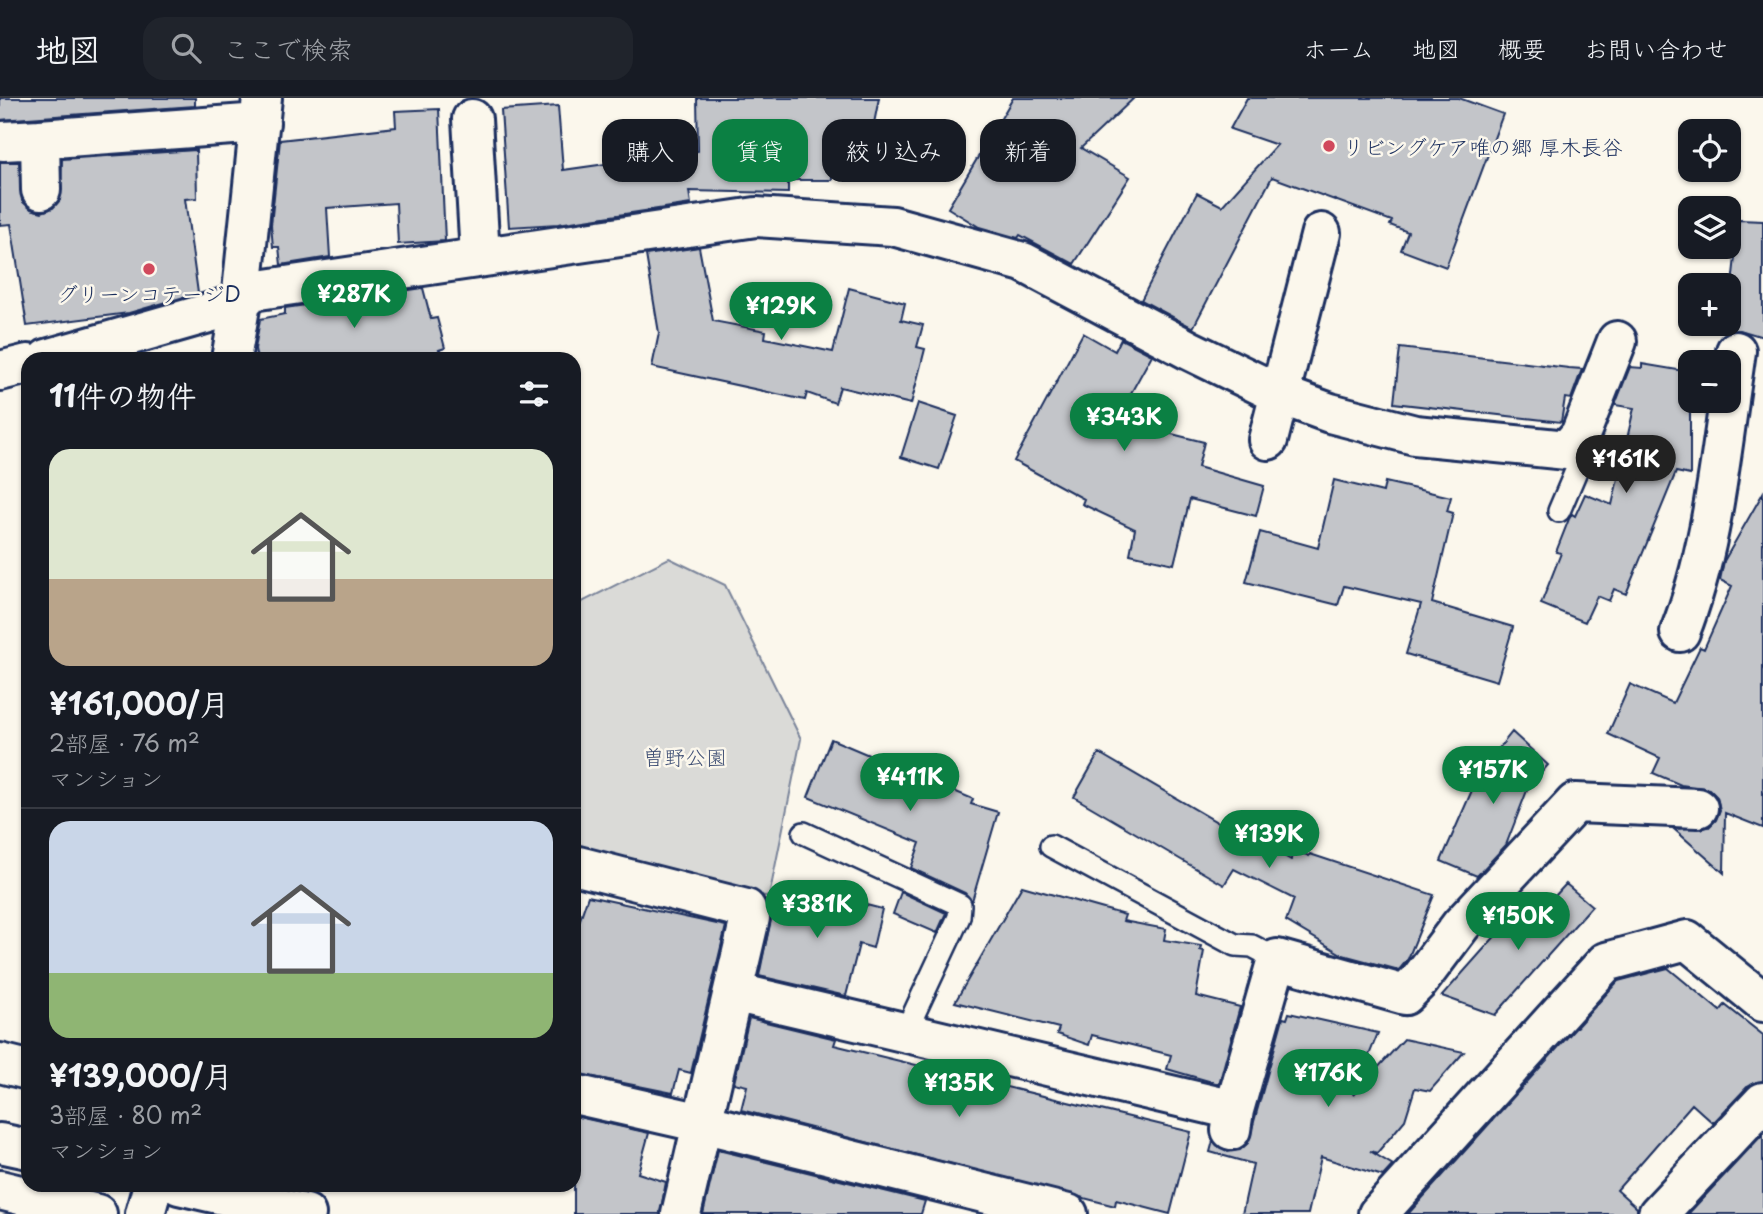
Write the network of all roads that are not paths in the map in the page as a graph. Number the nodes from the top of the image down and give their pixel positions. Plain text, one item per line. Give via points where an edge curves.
1 (261, 110) edge
2 (472, 119) dead end
3 (41, 190) dead end
4 (1321, 233) dead end
5 (480, 256) junction
6 (241, 302) junction
7 (1618, 341) dead end
8 (71, 352) edge
9 (232, 352) edge
10 (21, 366) edge
11 (0, 371) edge
12 (1281, 395) junction
13 (1727, 413) edge
14 (1268, 440) dead end
15 (1572, 444) junction
16 (1559, 511) dead end
17 (1680, 632) dead end
18 (1698, 808) dead end
19 (804, 833) dead end
20 (1051, 846) dead end
21 (581, 867) edge
22 (1277, 959) junction
23 (733, 992) junction
24 (1763, 1002) edge
25 (905, 1032) junction
26 (0, 1063) edge
27 (21, 1068) edge
28 (581, 1096) edge
29 (1763, 1102) edge
30 (702, 1123) junction
31 (0, 1143) edge
32 (21, 1148) edge
33 (0, 1191) edge
34 (151, 1192) edge
35 (256, 1193) edge
36 (97, 1214) edge
37 (145, 1214) edge
38 (306, 1214) edge
39 (681, 1214) edge
40 (1068, 1214) edge
41 (1378, 1214) edge
42 (1658, 1214) edge

1 - 3 street via 22,140
1 - 6 street
2 - 5 street
4 - 12 street
5 - 6 street via 252,291
5 - 12 street via 756,216 893,226 1023,262
6 - 8 street
6 - 9 street
7 - 15 street via 1580,435
10 - 11 street
12 - 14 street
12 - 15 street via 1415,435 1567,450
13 - 17 street via 1709,534 1696,591
15 - 16 lane via 1578,464
18 - 22 street via 1575,803 1461,925 1405,995
19 - 25 lane via 960,905 959,917
20 - 22 lane via 1235,945 1252,946
21 - 23 street via 746,909 750,918
22 - 25 street via 1233,1120
23 - 25 street
23 - 30 street
24 - 41 street via 1687,940 1606,962
26 - 27 street
28 - 30 street
29 - 42 street
30 - 39 street
30 - 40 street
31 - 32 street
33 - 36 street
34 - 37 street
35 - 38 street

